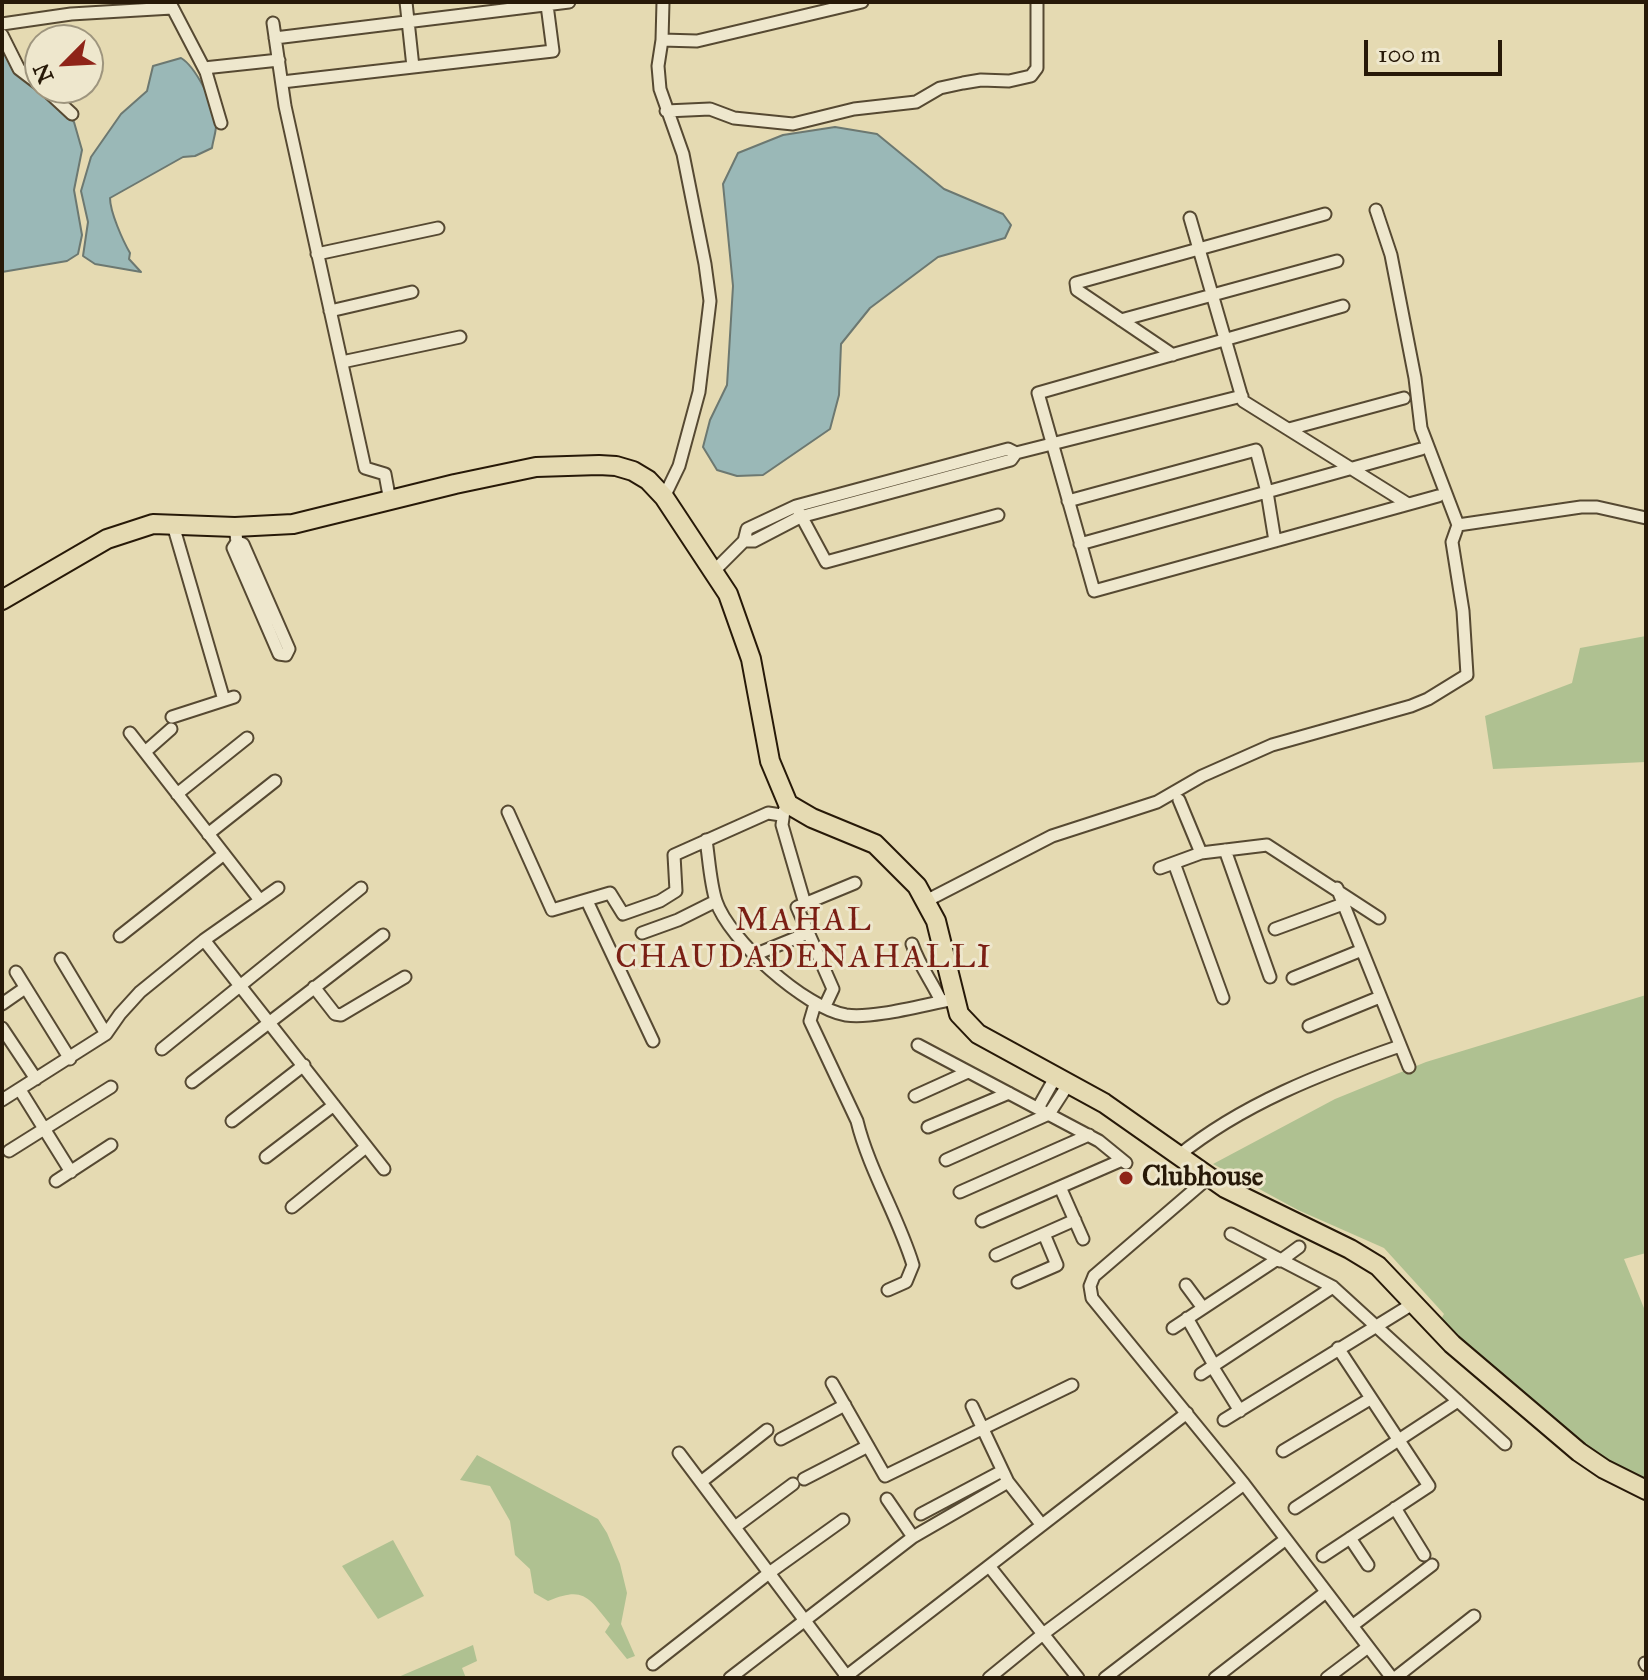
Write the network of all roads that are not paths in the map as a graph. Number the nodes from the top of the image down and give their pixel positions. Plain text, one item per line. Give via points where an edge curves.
1 (406, 2) edge
2 (569, 2) edge
3 (663, 2) edge
4 (862, 2) edge
5 (1037, 2) edge
6 (171, 5) edge
7 (547, 5) junction
8 (408, 21) junction
9 (273, 23) dead end
10 (2, 24) edge
11 (2, 35) edge
12 (275, 38) junction
13 (662, 40) junction
14 (279, 60) junction
15 (413, 67) junction
16 (204, 68) junction
17 (24, 73) edge
18 (282, 82) junction
19 (61, 104) edge
20 (666, 111) junction
21 (72, 114) dead end
22 (221, 123) dead end
23 (1376, 210) dead end
24 (1325, 214) dead end
25 (1190, 218) dead end
26 (438, 228) dead end
27 (1199, 248) junction
28 (317, 254) junction
29 (1337, 261) dead end
30 (412, 292) dead end
31 (1213, 294) junction
32 (1343, 306) dead end
33 (330, 311) junction
34 (1121, 320) junction
35 (460, 337) dead end
36 (1226, 340) junction
37 (1173, 355) junction
38 (342, 362) junction
39 (1242, 396) junction
40 (1404, 398) dead end
41 (1289, 429) junction
42 (1052, 445) junction
43 (1421, 449) dead end
44 (1351, 469) junction
45 (1267, 492) junction
46 (1438, 496) dead end
47 (664, 497) junction
48 (390, 501) junction
49 (1068, 501) junction
50 (1408, 504) junction
51 (798, 512) junction
52 (998, 515) dead end
53 (1646, 518) edge
54 (173, 525) junction
55 (1458, 525) junction
56 (236, 534) junction
57 (1275, 541) junction
58 (1080, 544) junction
59 (714, 571) junction
60 (2, 600) edge
61 (130, 733) dead end
62 (247, 738) dead end
63 (145, 752) junction
64 (275, 781) dead end
65 (177, 794) junction
66 (1179, 800) dead end
67 (785, 810) junction
68 (508, 812) dead end
69 (208, 834) junction
70 (706, 840) junction
71 (1225, 850) junction
72 (1201, 853) junction
73 (224, 854) junction
74 (1174, 863) junction
75 (1160, 868) dead end
76 (855, 883) dead end
77 (278, 888) dead end
78 (361, 888) dead end
79 (1337, 888) junction
80 (259, 899) junction
81 (587, 901) junction
82 (716, 901) junction
83 (926, 901) junction
84 (805, 904) junction
85 (1343, 904) junction
86 (1379, 918) dead end
87 (1275, 929) dead end
88 (642, 933) dead end
89 (808, 933) junction
90 (383, 935) dead end
91 (120, 936) dead end
92 (204, 940) junction
93 (912, 944) dead end
94 (1362, 950) junction
95 (754, 955) junction
96 (61, 959) dead end
97 (16, 972) dead end
98 (405, 977) dead end
99 (1270, 977) dead end
100 (1293, 978) dead end
101 (240, 984) junction
102 (314, 987) junction
103 (25, 988) junction
104 (1380, 997) junction
105 (1223, 998) dead end
106 (948, 1000) junction
107 (2, 1004) edge
108 (820, 1005) junction
109 (269, 1021) junction
110 (1309, 1026) dead end
111 (2, 1028) edge
112 (106, 1034) junction
113 (653, 1041) dead end
114 (918, 1045) dead end
115 (1400, 1046) junction
116 (162, 1049) dead end
117 (70, 1059) junction
118 (304, 1065) junction
119 (1409, 1067) dead end
120 (968, 1072) junction
121 (36, 1079) junction
122 (1062, 1079) junction
123 (192, 1082) dead end
124 (111, 1087) dead end
125 (20, 1090) junction
126 (1009, 1093) junction
127 (915, 1096) dead end
128 (2, 1100) edge
129 (334, 1105) junction
130 (1043, 1111) junction
131 (232, 1121) dead end
132 (928, 1127) dead end
133 (44, 1129) junction
134 (1089, 1135) junction
135 (111, 1145) dead end
136 (366, 1147) junction
137 (9, 1151) dead end
138 (1178, 1156) junction
139 (266, 1157) dead end
140 (946, 1160) dead end
141 (384, 1169) dead end
142 (71, 1172) junction
143 (1208, 1178) junction
144 (56, 1181) dead end
145 (1060, 1187) junction
146 (960, 1192) dead end
147 (292, 1207) dead end
148 (1075, 1220) junction
149 (982, 1221) dead end
150 (1044, 1234) junction
151 (1231, 1234) dead end
152 (1083, 1239) dead end
153 (1299, 1247) dead end
154 (996, 1255) dead end
155 (1278, 1260) junction
156 (1018, 1282) dead end
157 (1186, 1285) dead end
158 (1333, 1287) junction
159 (888, 1290) dead end
160 (1414, 1303) junction
161 (1203, 1308) junction
162 (1187, 1318) junction
163 (1377, 1326) junction
164 (1173, 1328) dead end
165 (1338, 1348) junction
166 (1213, 1366) junction
167 (1201, 1374) dead end
168 (832, 1383) dead end
169 (1072, 1385) dead end
170 (1370, 1399) junction
171 (1458, 1401) junction
172 (845, 1405) junction
173 (972, 1406) dead end
174 (1240, 1411) junction
175 (1187, 1413) junction
176 (1224, 1420) dead end
177 (983, 1429) junction
178 (767, 1430) dead end
179 (781, 1439) dead end
180 (1398, 1442) junction
181 (1505, 1444) dead end
182 (868, 1446) junction
183 (1283, 1451) dead end
184 (679, 1453) dead end
185 (1005, 1476) junction
186 (701, 1482) junction
187 (1244, 1484) junction
188 (1646, 1490) edge
189 (887, 1499) dead end
190 (1295, 1508) dead end
191 (1395, 1508) junction
192 (921, 1514) dead end
193 (843, 1520) dead end
194 (1041, 1524) junction
195 (735, 1527) junction
196 (913, 1537) junction
197 (1350, 1538) junction
198 (1286, 1539) junction
199 (1424, 1555) dead end
200 (1323, 1556) dead end
201 (1368, 1565) dead end
202 (1432, 1565) dead end
203 (989, 1566) junction
204 (769, 1573) junction
205 (1326, 1592) junction
206 (1474, 1616) dead end
207 (806, 1622) junction
208 (1352, 1626) junction
209 (1043, 1634) junction
210 (1368, 1647) junction
211 (653, 1664) dead end
212 (846, 1677) edge
213 (730, 1678) edge
214 (989, 1678) edge
215 (1078, 1678) edge
216 (1105, 1678) edge
217 (1215, 1678) edge
218 (1327, 1678) edge
219 (1393, 1678) edge

1 - 8 street
2 - 7 street
3 - 13 street
4 - 13 street via 697,41
5 - 20 street via 1037,68 1031,76 963,83 916,102 854,109 793,124 734,118 710,109
6 - 10 street
6 - 16 street
7 - 8 street
7 - 15 street via 553,51
8 - 12 street
8 - 15 street
9 - 12 street
11 - 17 street
12 - 14 street
13 - 20 street via 658,66
14 - 16 street
14 - 18 street
15 - 18 street
16 - 22 street
18 - 28 street
19 - 21 street
20 - 47 street via 683,154 710,301 699,392 679,466
23 - 55 street via 1391,255 1421,428
24 - 27 street
25 - 27 street
26 - 28 street
27 - 31 street
27 - 34 street via 1076,283 1077,290
28 - 33 street
29 - 31 street
30 - 33 street
31 - 34 street
31 - 36 street
32 - 36 street
33 - 38 street
34 - 37 street
35 - 38 street
36 - 37 street
36 - 39 street
37 - 42 street via 1038,393
38 - 48 street via 365,468 385,474
39 - 41 street
39 - 42 street
40 - 41 street
41 - 44 street
42 - 49 street
42 - 51 street via 1016,453 1011,460
43 - 44 street
44 - 45 street
44 - 50 street
45 - 49 street via 1256,450
45 - 57 street
45 - 58 street
46 - 50 street
47 - 48 highway via 633,471 578,464 499,474
47 - 59 highway
48 - 56 highway
49 - 58 street
50 - 57 street
51 - 52 street via 826,562
51 - 59 street via 754,541 744,541
53 - 55 street via 1581,507
54 - 56 highway
54 - 60 highway via 153,524 107,539
54 - 63 street via 229,699 172,723
55 - 83 street via 1452,542 1467,675 1455,684 1411,706 1272,745 1157,802 1052,836
56 - 56 street via 289,649 286,655 279,654 233,548
57 - 58 street via 1094,591
59 - 67 highway via 745,637
61 - 63 street
62 - 65 street
63 - 65 street
64 - 69 street
65 - 69 street
66 - 72 street
67 - 70 street
67 - 83 highway via 875,844
67 - 84 street
68 - 81 street via 552,910
69 - 73 street
70 - 81 street via 674,855 676,891 660,901 623,914 610,893
70 - 82 street
71 - 72 street
71 - 79 street via 1267,845
71 - 99 street
72 - 74 street
73 - 80 street
73 - 91 street
74 - 75 street
74 - 105 street
76 - 84 street
77 - 80 street
78 - 101 street
79 - 85 street
79 - 86 street
80 - 92 street
81 - 113 street
82 - 88 street
82 - 95 street
83 - 106 highway via 936,921
84 - 89 street via 797,907
85 - 87 street
85 - 94 street
89 - 95 street
89 - 108 street via 833,989
90 - 102 street
92 - 101 street
92 - 112 street via 140,992
93 - 106 street via 921,969
94 - 100 street
94 - 104 street
95 - 108 street
96 - 112 street
97 - 103 street
98 - 102 street via 341,1015
101 - 109 street
101 - 116 street
102 - 109 street
103 - 107 street
103 - 117 street
104 - 110 street
104 - 115 street
106 - 108 street via 864,1015 844,1015
106 - 122 highway via 978,1034
108 - 159 street via 810,1021 857,1121 913,1265 906,1282
109 - 118 street
109 - 123 street
111 - 121 street
112 - 117 street
114 - 120 street
115 - 119 street
115 - 138 street via 1286,1091 1207,1133
117 - 121 street
118 - 129 street
118 - 131 street
120 - 126 street
120 - 127 street
121 - 125 street
122 - 130 street
122 - 138 highway
124 - 133 street
125 - 128 street
125 - 133 street
126 - 130 street
126 - 132 street
129 - 136 street
129 - 139 street
130 - 134 street
130 - 140 street
133 - 137 street
133 - 142 street
134 - 145 street via 1124,1162
134 - 146 street
135 - 142 street
136 - 141 street
136 - 147 street
138 - 143 highway
142 - 144 street
143 - 160 highway via 1350,1249 1378,1266
143 - 175 street via 1094,1276 1090,1286 1092,1298
145 - 148 street
145 - 149 street
148 - 150 street
148 - 152 street
150 - 154 street
150 - 156 street via 1057,1265
151 - 155 street
153 - 155 street
155 - 158 street
155 - 161 street
157 - 161 street
158 - 163 street
158 - 166 street
160 - 163 street
160 - 188 highway via 1452,1344 1579,1452
161 - 162 street
162 - 164 street
162 - 166 street
163 - 165 street
163 - 171 street
165 - 170 street
165 - 174 street
166 - 167 street
166 - 174 street
168 - 172 street
169 - 177 street
170 - 180 street
170 - 183 street
171 - 180 street
171 - 181 street
172 - 179 street
172 - 182 street
173 - 177 street
174 - 176 street
175 - 187 street
175 - 194 street
177 - 182 street via 885,1476
177 - 185 street
178 - 186 street
180 - 190 street
180 - 191 street via 1429,1486
182 - 195 street via 798,1482
184 - 186 street
185 - 192 street
185 - 194 street
185 - 196 street
186 - 195 street
187 - 198 street
187 - 209 street
189 - 196 street
191 - 197 street
191 - 199 street
193 - 204 street
194 - 203 street
195 - 204 street
196 - 207 street
197 - 200 street
197 - 201 street
198 - 205 street
198 - 216 street
202 - 208 street
203 - 209 street
203 - 212 street
204 - 207 street
204 - 211 street
205 - 208 street
205 - 217 street
206 - 219 street
207 - 212 street
207 - 213 street
208 - 210 street
209 - 214 street
209 - 215 street
210 - 218 street
210 - 219 street

